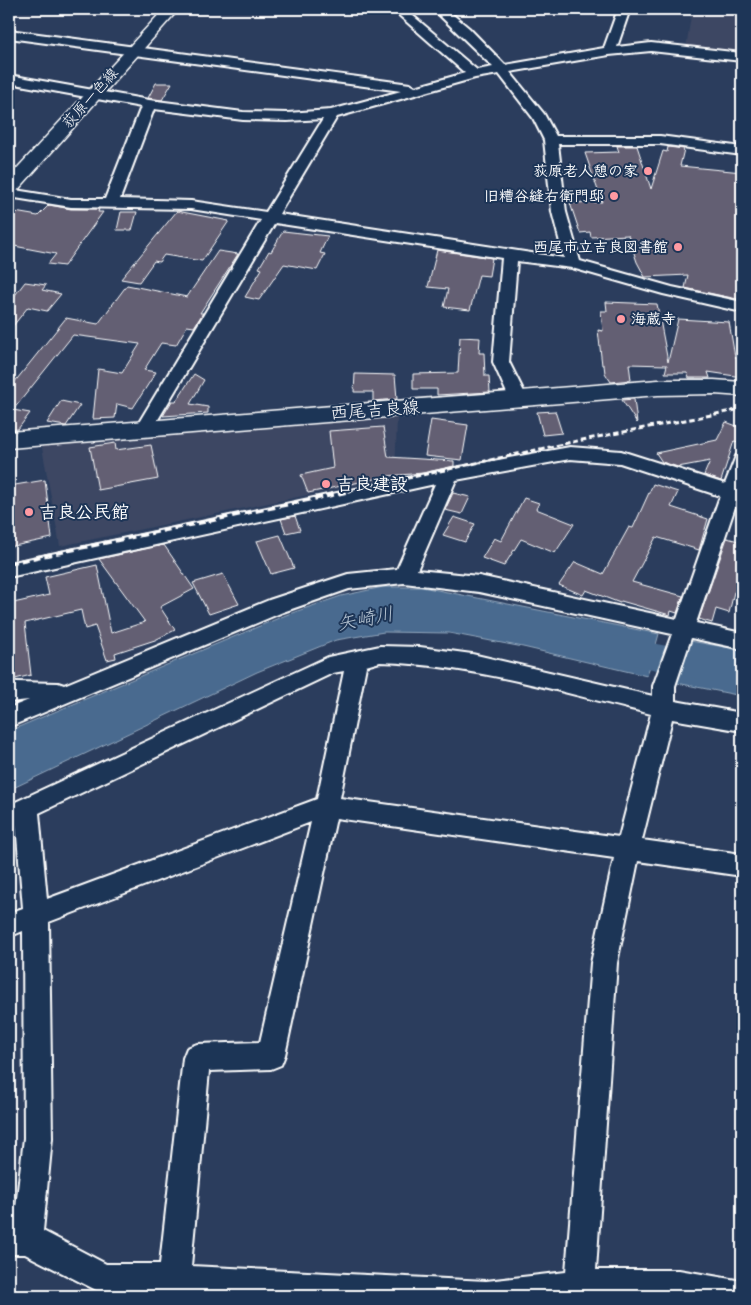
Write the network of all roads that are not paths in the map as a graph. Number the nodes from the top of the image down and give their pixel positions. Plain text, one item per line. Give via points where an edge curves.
1 (172, 9) edge
2 (398, 9) edge
3 (439, 9) edge
4 (624, 9) edge
5 (9, 34) edge
6 (132, 51) junction
7 (609, 51) junction
8 (742, 57) edge
9 (501, 68) junction
10 (474, 74) junction
11 (9, 79) edge
12 (421, 89) junction
13 (94, 95) junction
14 (149, 104) junction
15 (332, 114) junction
16 (551, 140) junction
17 (742, 151) edge
18 (9, 188) edge
19 (9, 192) edge
20 (111, 202) junction
21 (271, 218) junction
22 (510, 256) junction
23 (573, 264) junction
24 (742, 307) edge
25 (742, 389) edge
26 (519, 400) junction
27 (144, 429) junction
28 (9, 440) edge
29 (742, 460) edge
30 (449, 475) junction
31 (737, 494) edge
32 (9, 570) edge
33 (404, 576) junction
34 (680, 635) junction
35 (742, 641) edge
36 (357, 659) junction
37 (66, 692) junction
38 (9, 693) edge
39 (664, 697) junction
40 (9, 718) edge
41 (742, 722) edge
42 (327, 806) junction
43 (18, 811) edge
44 (628, 849) junction
45 (742, 865) edge
46 (36, 915) junction
47 (9, 925) edge
48 (18, 1239) edge
49 (174, 1280) junction
50 (580, 1286) junction
51 (99, 1288) edge
52 (742, 1296) edge

1 - 6 main road, 荻原一色線
2 - 10 street
3 - 9 street via 465,30
4 - 7 street
5 - 6 street
6 - 12 street
6 - 13 main road, 荻原一色線
7 - 8 street via 660,48
7 - 9 street
9 - 10 street
9 - 16 street via 539,117
10 - 12 street
11 - 13 street
12 - 15 street
13 - 14 street
13 - 18 main road, 荻原一色線
14 - 15 street via 287,118
14 - 20 street
15 - 21 street
16 - 17 street via 660,140
16 - 23 street via 559,212
19 - 20 street via 71,203
20 - 21 street via 191,204
21 - 22 street
21 - 27 street
22 - 23 street
22 - 26 street via 501,362
23 - 24 street
25 - 26 main road, 西尾吉良線 via 660,387
26 - 27 main road, 西尾吉良線
27 - 28 main road, 西尾吉良線
29 - 31 street
30 - 31 street via 555,455 590,454 621,457
30 - 32 street
30 - 33 street
31 - 34 street
33 - 34 street via 479,584
33 - 37 street via 348,582 276,606
34 - 35 street
34 - 39 street
36 - 39 street via 380,654 420,654
36 - 42 street
36 - 43 street via 328,666
37 - 38 street
37 - 40 street
39 - 41 street
39 - 44 street
42 - 44 street
42 - 46 street
42 - 49 street via 271,1055 197,1058
43 - 46 street
44 - 45 street
44 - 50 street via 604,963
46 - 47 street
46 - 48 street via 38,1138
48 - 51 street
49 - 50 street via 486,1296
49 - 51 street
50 - 52 street via 680,1285

